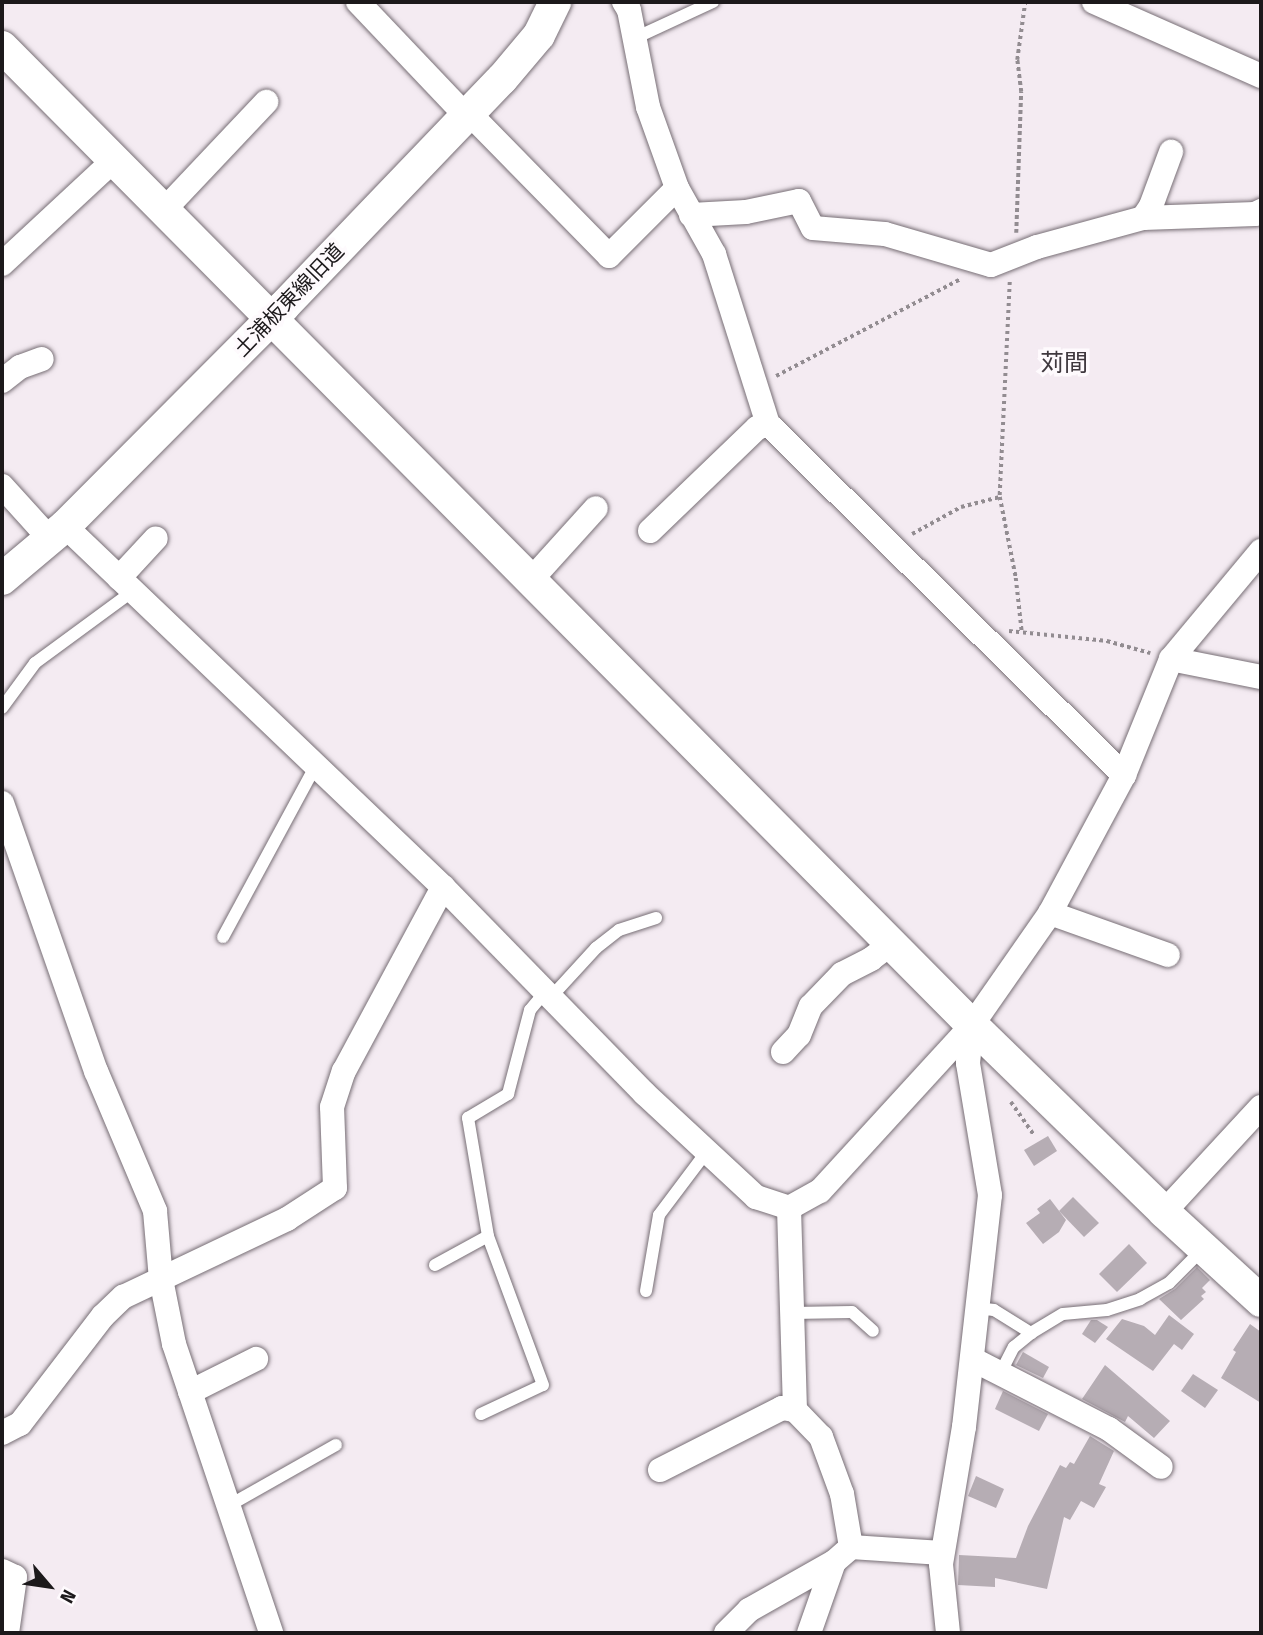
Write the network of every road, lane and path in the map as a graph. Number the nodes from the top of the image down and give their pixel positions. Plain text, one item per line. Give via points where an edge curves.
1 (358, 2) edge
2 (555, 2) edge
3 (624, 2) edge
4 (713, 2) edge
5 (1025, 2) edge
6 (1094, 2) edge
7 (635, 37) junction
8 (2, 47) edge
9 (1261, 76) edge
10 (266, 102) dead end
11 (467, 114) junction
12 (1171, 152) dead end
13 (114, 160) junction
14 (677, 188) junction
15 (164, 211) junction
16 (1261, 211) edge
17 (691, 215) junction
18 (1143, 218) junction
19 (1001, 260) junction
20 (2, 264) edge
21 (271, 320) junction
22 (42, 359) dead end
23 (2, 381) edge
24 (758, 385) junction
25 (768, 424) junction
26 (2, 486) edge
27 (1000, 497) junction
28 (596, 508) dead end
29 (650, 531) dead end
30 (57, 533) junction
31 (156, 538) dead end
32 (890, 545) junction
33 (1261, 551) edge
34 (2, 579) edge
35 (530, 581) junction
36 (126, 584) junction
37 (1022, 632) junction
38 (984, 638) junction
39 (1171, 659) junction
40 (1261, 677) edge
41 (2, 708) edge
42 (316, 765) junction
43 (1124, 775) junction
44 (2, 803) edge
45 (443, 887) junction
46 (1049, 913) junction
47 (656, 918) dead end
48 (223, 937) dead end
49 (891, 944) junction
50 (1168, 955) dead end
51 (549, 993) junction
52 (972, 1025) junction
53 (783, 1052) dead end
54 (1261, 1107) edge
55 (707, 1151) junction
56 (789, 1208) junction
57 (1164, 1212) junction
58 (488, 1236) junction
59 (1203, 1248) junction
60 (435, 1265) dead end
61 (162, 1279) junction
62 (646, 1292) dead end
63 (1261, 1301) edge
64 (978, 1308) junction
65 (792, 1313) junction
66 (873, 1331) dead end
67 (1031, 1333) junction
68 (257, 1359) dead end
69 (972, 1359) junction
70 (1000, 1373) junction
71 (190, 1392) junction
72 (795, 1410) junction
73 (481, 1414) dead end
74 (2, 1433) edge
75 (336, 1445) dead end
76 (1161, 1467) dead end
77 (660, 1470) dead end
78 (228, 1506) junction
79 (942, 1553) junction
80 (843, 1554) junction
81 (2, 1571) edge
82 (7, 1633) edge
83 (271, 1633) edge
84 (726, 1633) edge
85 (809, 1633) edge
86 (948, 1633) edge

1 - 11 street
2 - 11 street, 土浦板東線旧道 via 539,35
3 - 7 street
4 - 7 lane
5 - 19 path via 1017,60 1021,92 1019,201
6 - 9 street
7 - 14 street via 648,107
8 - 13 street
10 - 15 street
11 - 14 street via 609,256
11 - 21 street, 土浦板東線旧道
12 - 18 street
13 - 15 street
13 - 20 street
14 - 17 street
15 - 21 street
16 - 18 street
17 - 19 street via 746,212 799,201 813,228 860,229
17 - 24 street via 714,254
18 - 19 street
19 - 24 path
19 - 27 path
21 - 30 street, 土浦板東線旧道
21 - 35 street
22 - 23 street via 20,367
24 - 25 street
25 - 29 street via 757,428
25 - 32 street
26 - 30 street
27 - 32 path via 961,507
27 - 37 path
28 - 35 street
30 - 34 street, 土浦板東線旧道
30 - 36 street
31 - 36 street
32 - 38 street
33 - 39 street
35 - 49 street
36 - 41 lane via 35,663
36 - 42 street
37 - 38 path via 1003,631
37 - 39 path via 1107,641
38 - 43 street
39 - 40 street
39 - 43 street
42 - 45 street
42 - 48 lane
43 - 46 street
44 - 61 street via 96,1071 155,1211
45 - 51 street
45 - 61 street via 344,1071 332,1107 335,1188 286,1219
46 - 50 street
46 - 52 street
47 - 51 lane via 619,930
49 - 52 street
49 - 53 street via 834,982 811,1006 799,1035
51 - 55 street via 644,1093
51 - 58 lane via 530,1010 508,1094 468,1118
52 - 56 street via 820,1191
52 - 57 street
52 - 64 street via 968,1063 990,1195
54 - 57 street
55 - 56 street via 756,1197
55 - 62 lane via 659,1215
56 - 65 street
57 - 59 street
58 - 60 lane
58 - 73 lane via 543,1385
59 - 63 street
59 - 67 lane via 1169,1283 1140,1298 1107,1310 1063,1314
61 - 71 street via 174,1345
61 - 74 street via 123,1297 103,1316 20,1424
64 - 67 lane via 994,1310
64 - 69 street
65 - 66 lane via 852,1312
65 - 72 street
67 - 70 lane via 1014,1347
68 - 71 street
69 - 70 street
69 - 79 street
70 - 76 street via 1109,1429
71 - 78 street
72 - 77 street via 782,1408
72 - 80 street via 821,1437 842,1494
75 - 78 lane
78 - 83 street
79 - 80 street
79 - 86 street
80 - 84 street via 749,1610
80 - 85 street
81 - 82 street via 15,1577

